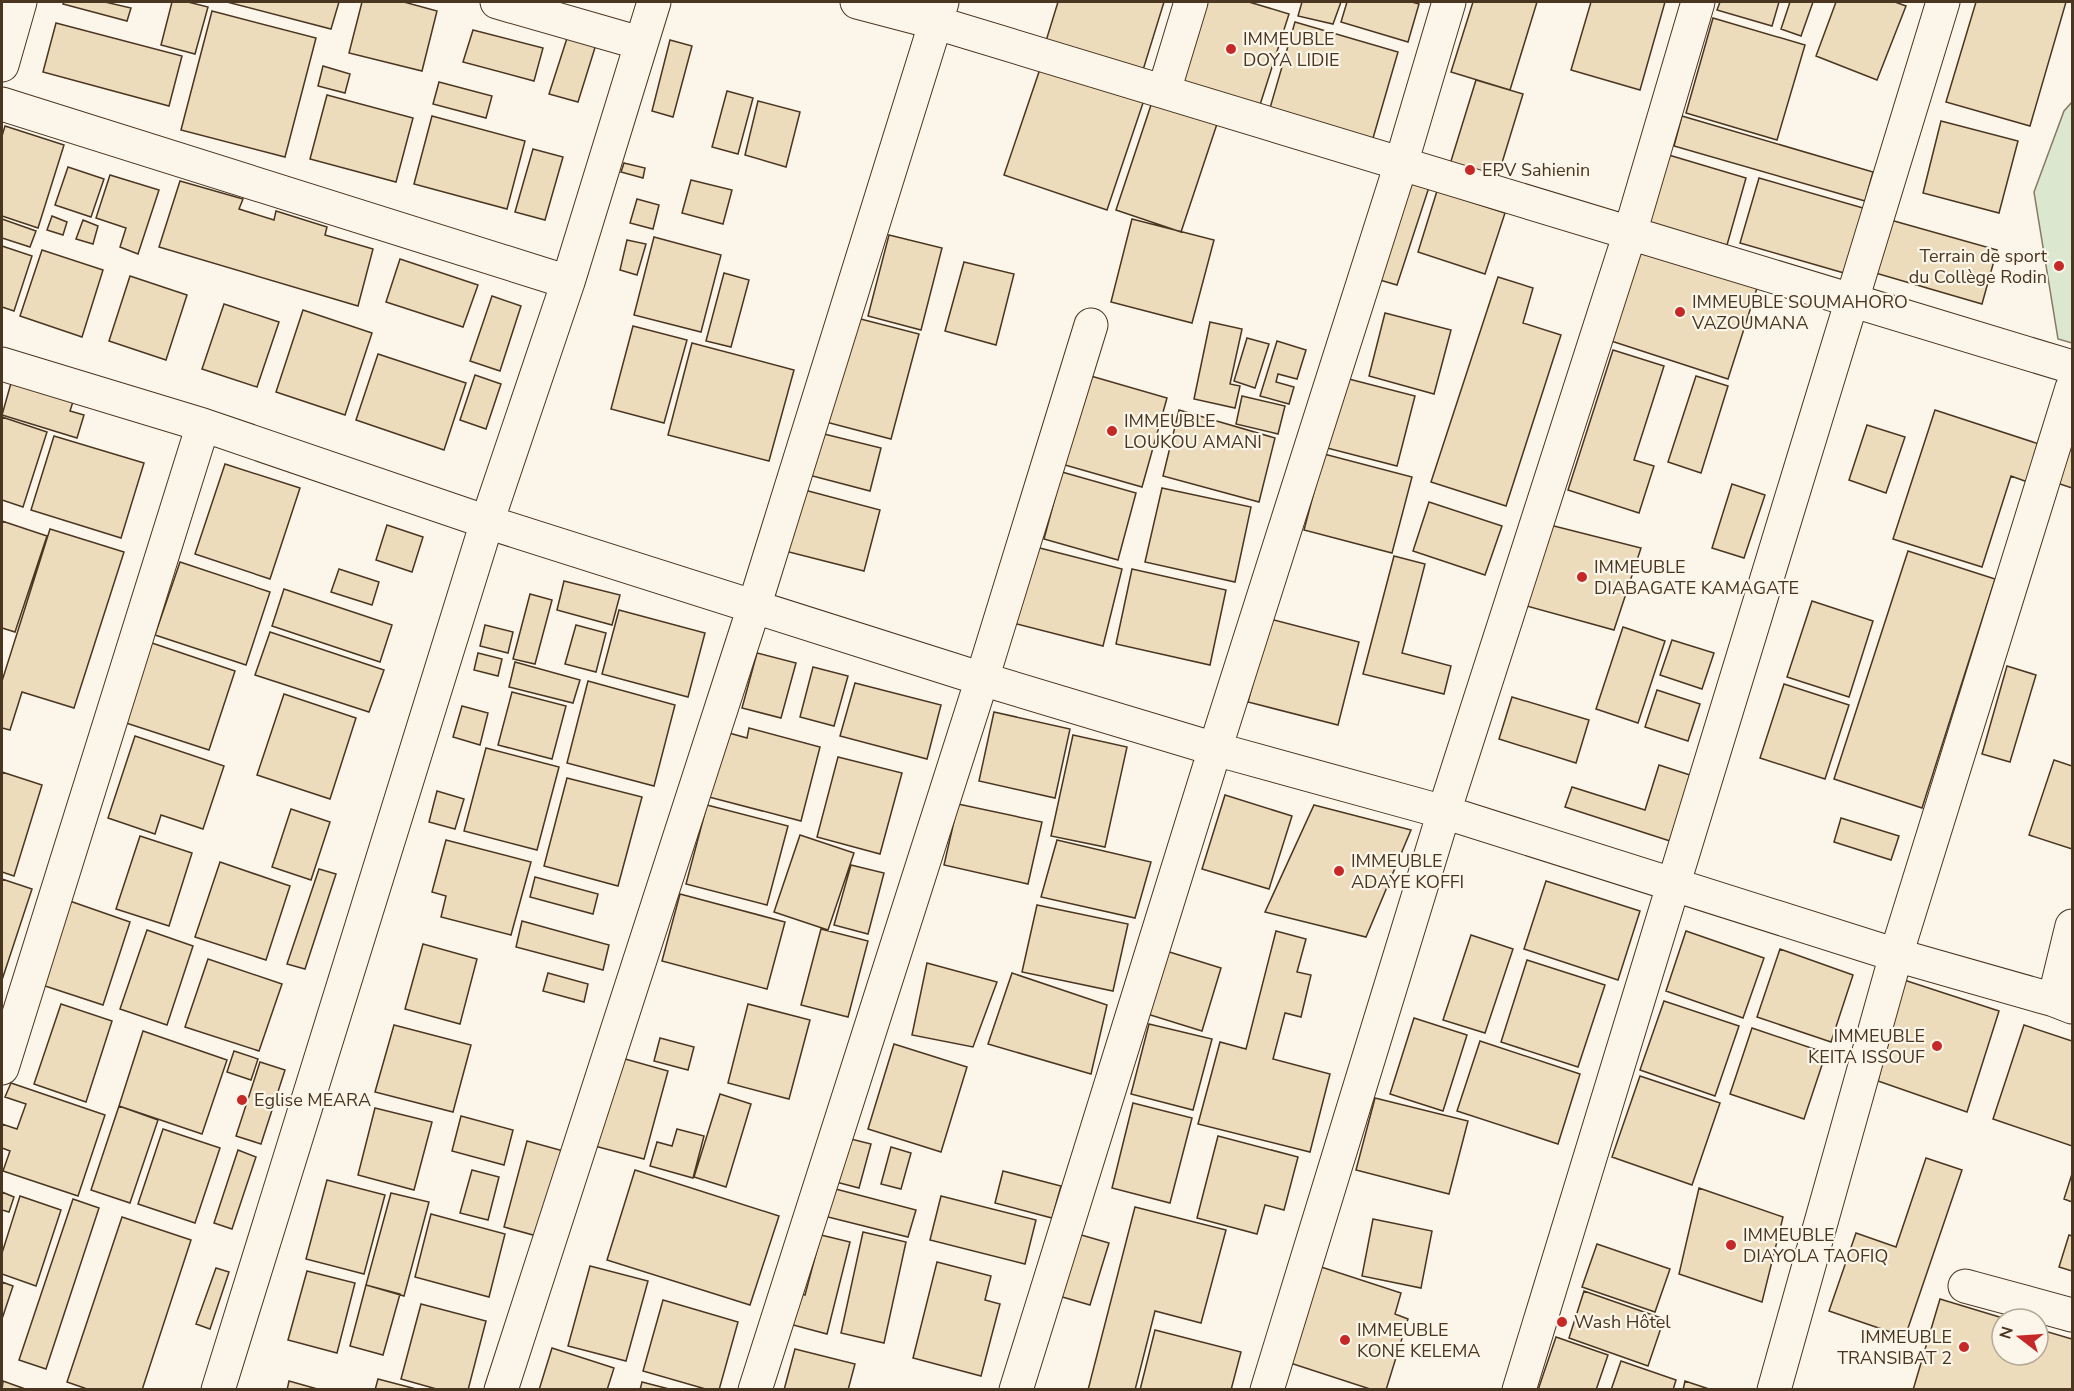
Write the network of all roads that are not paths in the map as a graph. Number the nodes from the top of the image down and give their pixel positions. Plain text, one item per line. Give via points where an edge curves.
1 (21, 2) edge
2 (497, 2) edge
3 (654, 2) edge
4 (856, 2) edge
5 (1191, 2) edge
6 (1449, 2) edge
7 (1698, 2) edge
8 (1943, 2) edge
9 (940, 12) edge
10 (640, 43) junction
11 (2, 65) edge
12 (1164, 91) junction
13 (2, 105) edge
14 (1401, 164) junction
15 (1630, 233) junction
16 (568, 282) junction
17 (1852, 302) junction
18 (1091, 325) dead end
19 (2, 364) edge
20 (2073, 367) edge
21 (2073, 388) edge
22 (203, 425) junction
23 (488, 522) junction
24 (754, 607) junction
25 (982, 679) junction
26 (1215, 749) junction
27 (1444, 812) junction
28 (1673, 883) junction
29 (2073, 926) edge
30 (1896, 955) junction
31 (2063, 1003) edge
32 (2, 1068) edge
33 (1965, 1286) dead end
34 (2073, 1315) edge
35 (218, 1389) edge
36 (501, 1389) edge
37 (755, 1389) edge
38 (1016, 1389) edge
39 (1267, 1389) edge
40 (1519, 1389) edge
41 (1774, 1389) edge

1 - 11 street
2 - 10 street
3 - 10 street
4 - 9 street
5 - 12 street
6 - 14 street
7 - 15 street
8 - 17 street
9 - 12 street
9 - 24 street
10 - 16 street
12 - 14 street
13 - 16 street
14 - 15 street
14 - 26 street
15 - 17 street
15 - 27 street
16 - 23 street
17 - 20 street
17 - 28 street
18 - 25 street
19 - 22 street
21 - 30 street
22 - 23 street
22 - 32 street
23 - 24 street
23 - 35 street
24 - 25 street
24 - 36 street
25 - 26 street
25 - 37 street
26 - 27 street
26 - 38 street
27 - 28 street
27 - 39 street
28 - 30 street
28 - 40 street
29 - 31 street
30 - 31 street
30 - 41 street
33 - 34 street

